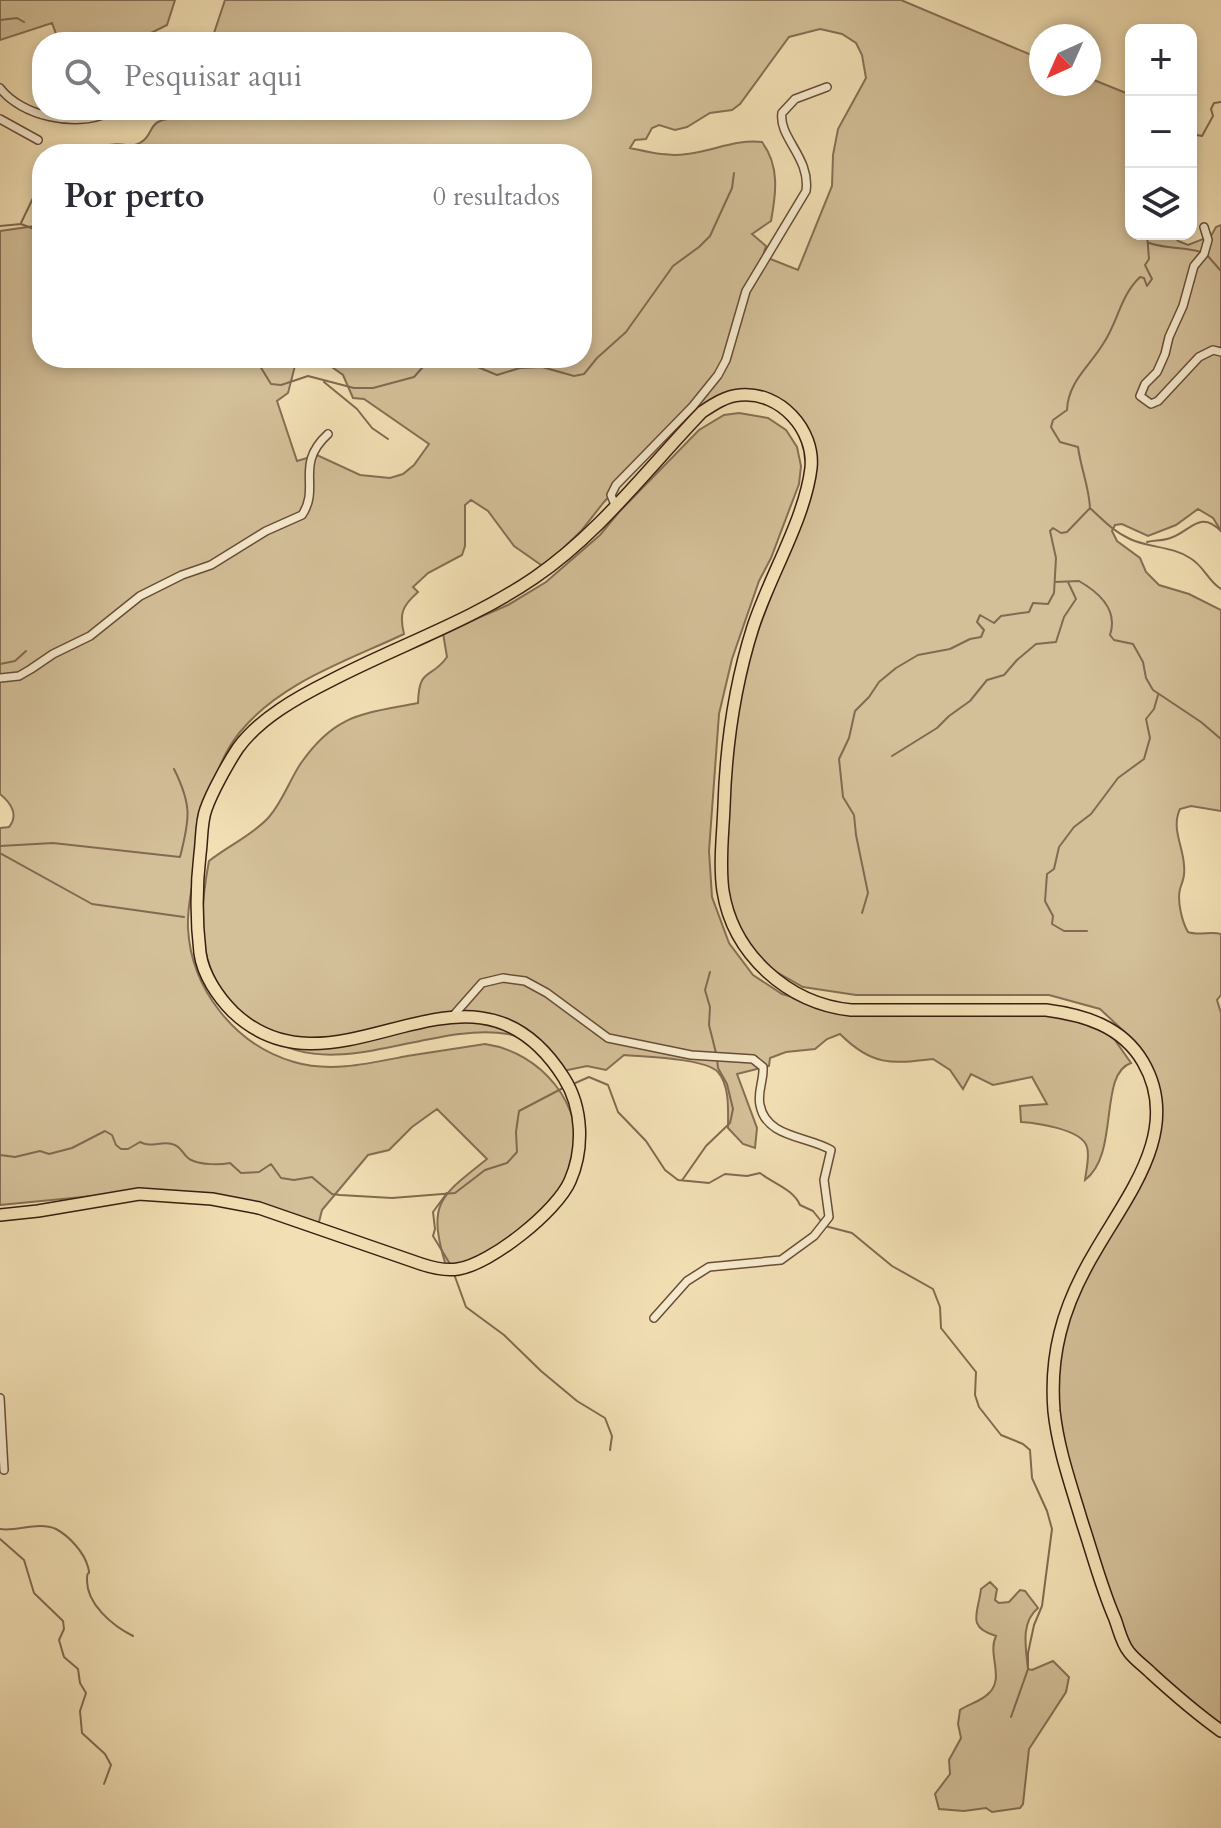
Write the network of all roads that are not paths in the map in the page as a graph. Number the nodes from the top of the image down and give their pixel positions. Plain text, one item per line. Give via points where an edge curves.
1 (827, 87) dead end
2 (0, 88) edge
3 (32, 109) edge
4 (0, 119) edge
5 (38, 140) dead end
6 (1204, 227) dead end
7 (1221, 352) edge
8 (328, 434) dead end
9 (615, 505) junction
10 (0, 678) edge
11 (452, 1017) junction
12 (0, 1215) edge
13 (654, 1318) dead end
14 (0, 1398) edge
15 (4, 1470) dead end
16 (1221, 1731) edge

1 - 9 street via 795,99 782,113 783,126 806,168 806,191 746,291 726,360 693,406 616,485 611,495
2 - 3 street via 14,103
4 - 5 street
6 - 7 street via 1204,254 1194,266 1157,372 1140,396 1151,404 1158,401 1199,357
8 - 10 street via 316,445 309,465 309,499 302,515 211,565 140,596 90,636 19,676
9 - 11 highway via 563,556 517,590 347,671 277,712 238,748 205,811 195,902 200,957 214,988 242,1020 279,1039 317,1044
9 - 16 highway via 702,412 730,397 758,396 786,410 802,427 810,448 807,488 753,628 728,734 723,892 738,934 755,961 790,990 836,1008 1046,1010 1081,1016 1110,1029 1144,1065 1156,1101 1154,1143 1080,1279 1060,1332 1054,1408 1086,1541 1128,1651
11 - 12 highway via 497,1021 538,1044 567,1082 579,1124 578,1160 567,1188 488,1258 460,1269 432,1267 259,1208 212,1199 139,1194
11 - 13 street via 482,983 503,978 525,981 608,1038 691,1055 753,1059 763,1067 760,1106 766,1120 786,1134 831,1150 824,1180 829,1217 814,1236 781,1260 709,1267 687,1281
14 - 15 street

